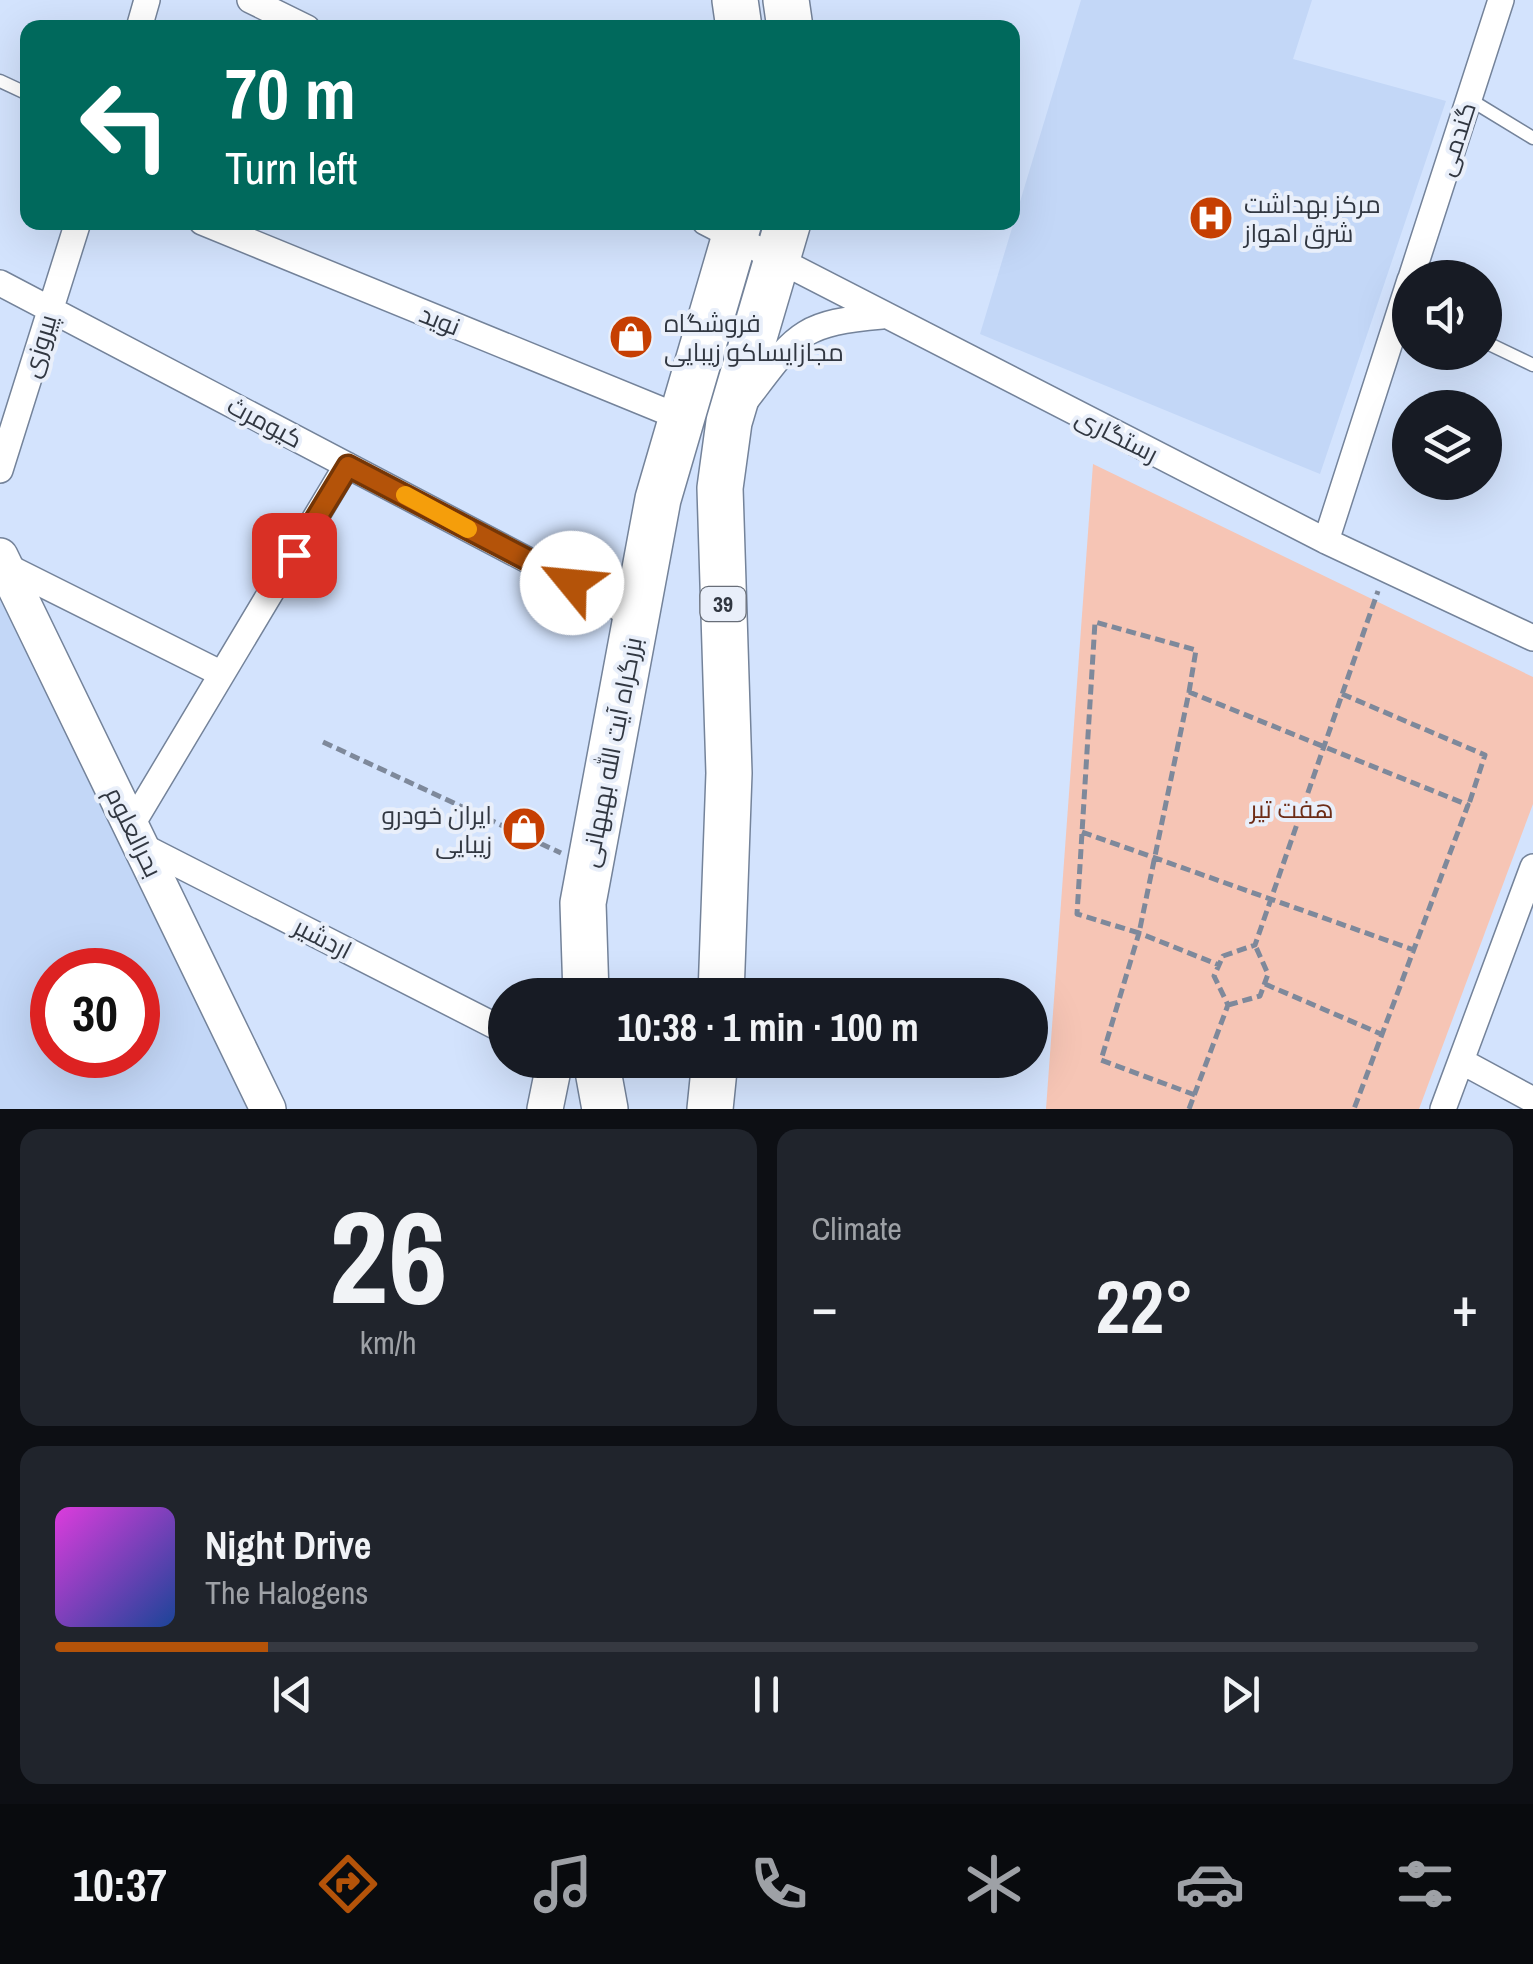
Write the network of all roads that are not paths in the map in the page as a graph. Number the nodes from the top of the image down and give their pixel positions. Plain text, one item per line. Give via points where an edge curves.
1 (250, 0) edge
2 (1501, 0) edge
3 (290, 20) edge
4 (1469, 99) junction
5 (1533, 138) edge
6 (75, 230) edge
7 (222, 230) edge
8 (726, 230) edge
9 (735, 230) edge
10 (784, 242) edge
11 (1419, 260) edge
12 (0, 283) edge
13 (50, 310) junction
14 (882, 316) junction
15 (1392, 342) edge
16 (1502, 350) edge
17 (1533, 366) edge
18 (679, 417) junction
19 (730, 422) junction
20 (348, 466) junction
21 (0, 470) edge
22 (1326, 541) junction
23 (2, 560) edge
24 (636, 617) junction
25 (1533, 638) edge
26 (222, 674) junction
27 (136, 836) junction
28 (1533, 867) edge
29 (586, 884) junction
30 (1525, 913) edge
31 (569, 978) edge
32 (586, 978) edge
33 (721, 978) edge
34 (488, 1022) edge
35 (1461, 1061) junction
36 (551, 1078) edge
37 (599, 1078) edge
38 (713, 1078) edge
39 (1533, 1100) edge
40 (268, 1109) edge
41 (545, 1109) edge
42 (605, 1109) edge
43 (710, 1109) edge
44 (1443, 1109) edge

1 - 3 street
2 - 4 street, گندمی
4 - 5 lane
4 - 11 street, گندمی
6 - 13 street, پیروزی
7 - 18 street, نوید
8 - 18 highway, بزرگراه آیت الله بهبهانی
9 - 10 street, رستگاری
10 - 14 street, رستگاری
10 - 19 highway, 39
12 - 13 street, کیومرث
13 - 20 street, کیومرث
13 - 21 street, پیروزی
14 - 19 street via 829,320 802,332
14 - 22 street, رستگاری
15 - 22 street, گندمی
16 - 17 lane
18 - 24 highway, بزرگراه آیت الله بهبهانی
19 - 33 highway, 39 via 720,488 729,773
20 - 24 street, کیومرث
20 - 26 street
22 - 25 street, رستگاری
23 - 26 street
23 - 27 street, بحرالعلوم
24 - 29 highway, بزرگراه آیت الله بهبهانی
26 - 27 street
27 - 34 street, اردشیر
27 - 40 street, بحرالعلوم
28 - 30 street
29 - 31 street
29 - 32 highway, بزرگراه آیت الله بهبهانی
30 - 35 street
35 - 39 street
35 - 44 street
36 - 41 street
37 - 42 highway
38 - 43 highway

